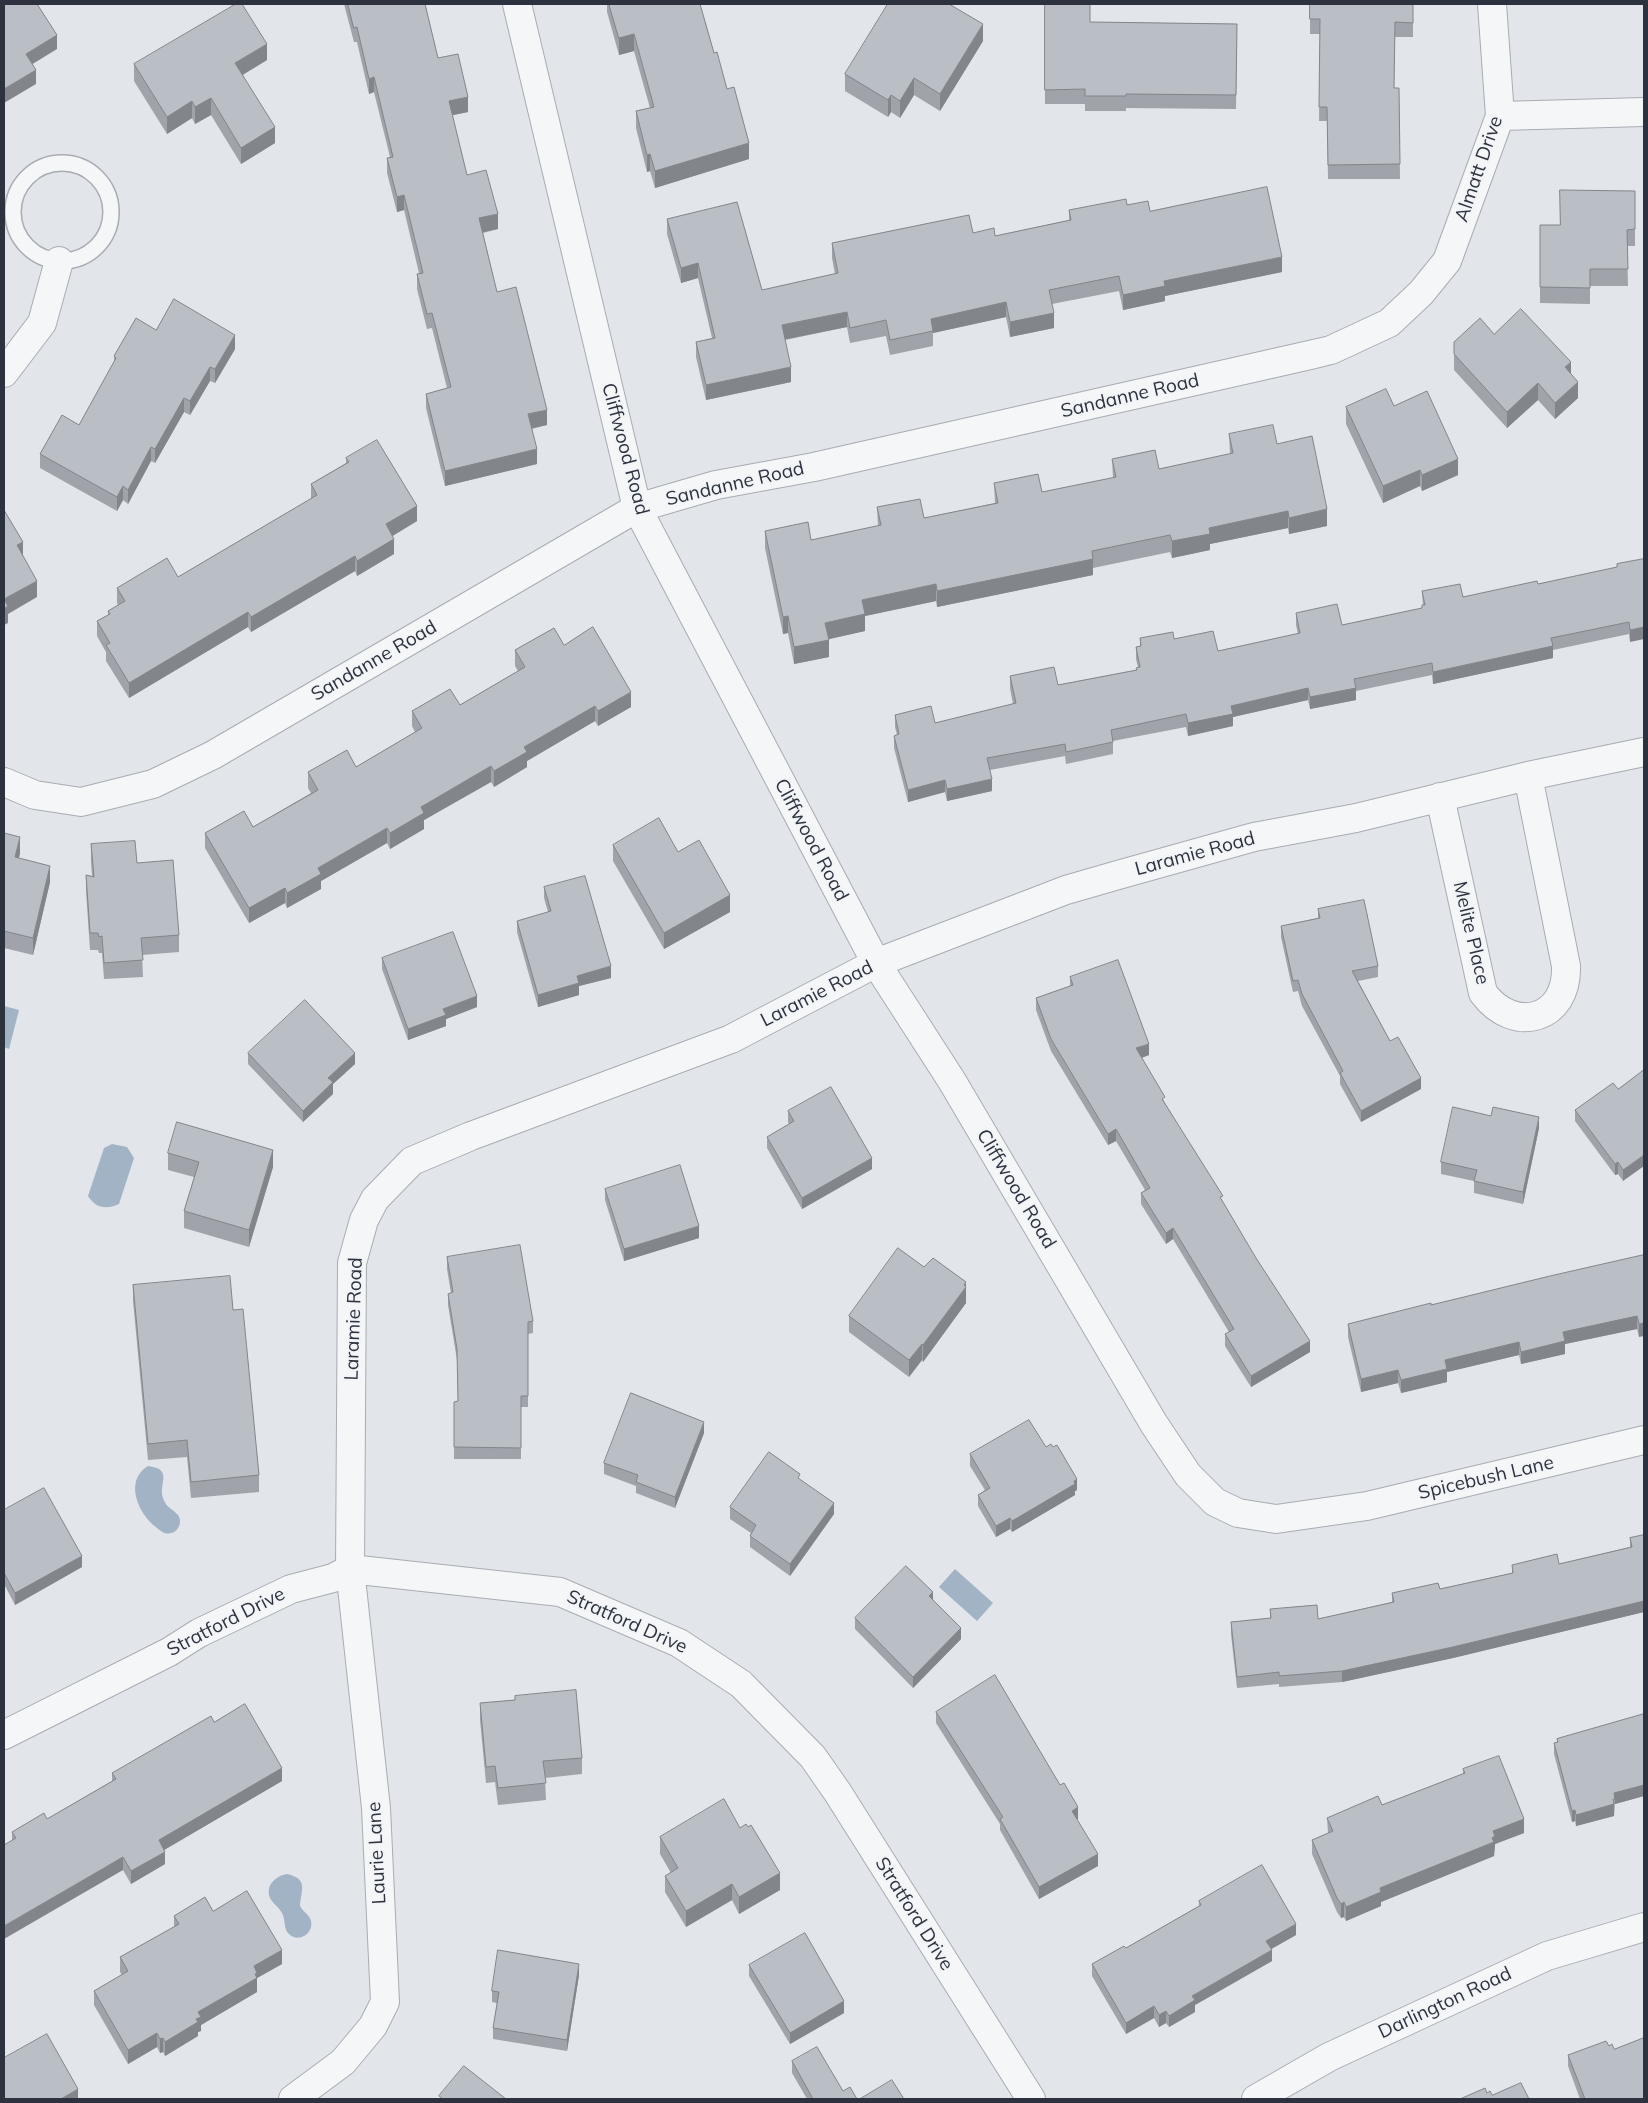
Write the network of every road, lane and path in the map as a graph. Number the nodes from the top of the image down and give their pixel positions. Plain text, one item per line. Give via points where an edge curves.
1 (517, 4) edge
2 (1492, 4) edge
3 (1644, 112) edge
4 (1500, 116) junction
5 (58, 261) junction
6 (1421, 292) joint
7 (4, 373) edge
8 (636, 508) junction
9 (1644, 752) edge
10 (1528, 776) junction
11 (4, 782) edge
12 (1440, 797) junction
13 (876, 963) junction
14 (1644, 1440) edge
15 (1328, 1512) joint
16 (350, 1569) junction
17 (4, 1735) edge
18 (1644, 1927) edge
19 (293, 2099) edge
20 (1031, 2099) edge
21 (1256, 2099) edge

1 - 8 street, Cliffwood Road
2 - 4 street, Almatt Drive
3 - 4 street
4 - 6 street, Almatt Drive via 1446,261
5 - 5 lane via 43,257 20,238 12,208 16,192 24,180 50,164 66,163 82,167 96,177 106,191 111,207 110,224 91,251 76,259
5 - 7 street via 42,323
6 - 8 street, Sandanne Road via 1390,324 1310,356 814,467 716,485
8 - 11 street, Sandanne Road via 213,755 153,784 81,802 35,795
8 - 13 street, Cliffwood Road
9 - 10 street, Laramie Road
10 - 12 street, Laramie Road
10 - 12 street, Melite Place via 1566,966 1563,992 1556,1003 1533,1016 1504,1013 1483,993
12 - 13 street, Laramie Road via 1356,818 1254,837 1066,890
13 - 15 street, Cliffwood Road via 952,1081 1154,1424 1188,1475 1215,1502 1238,1513 1276,1519
13 - 16 street, Laramie Road via 731,1039 412,1161 375,1199 364,1220 352,1264
14 - 15 street, Spicebush Lane via 1367,1506
16 - 17 street, Stratford Drive via 333,1578 291,1589 199,1633 169,1652
16 - 19 street, Laurie Lane via 376,1808 385,2002 373,2026 343,2062
16 - 20 street, Stratford Drive via 560,1592 679,1643 741,1684 813,1757 838,1792
18 - 21 street, Darlington Road via 1547,1956 1329,2057

